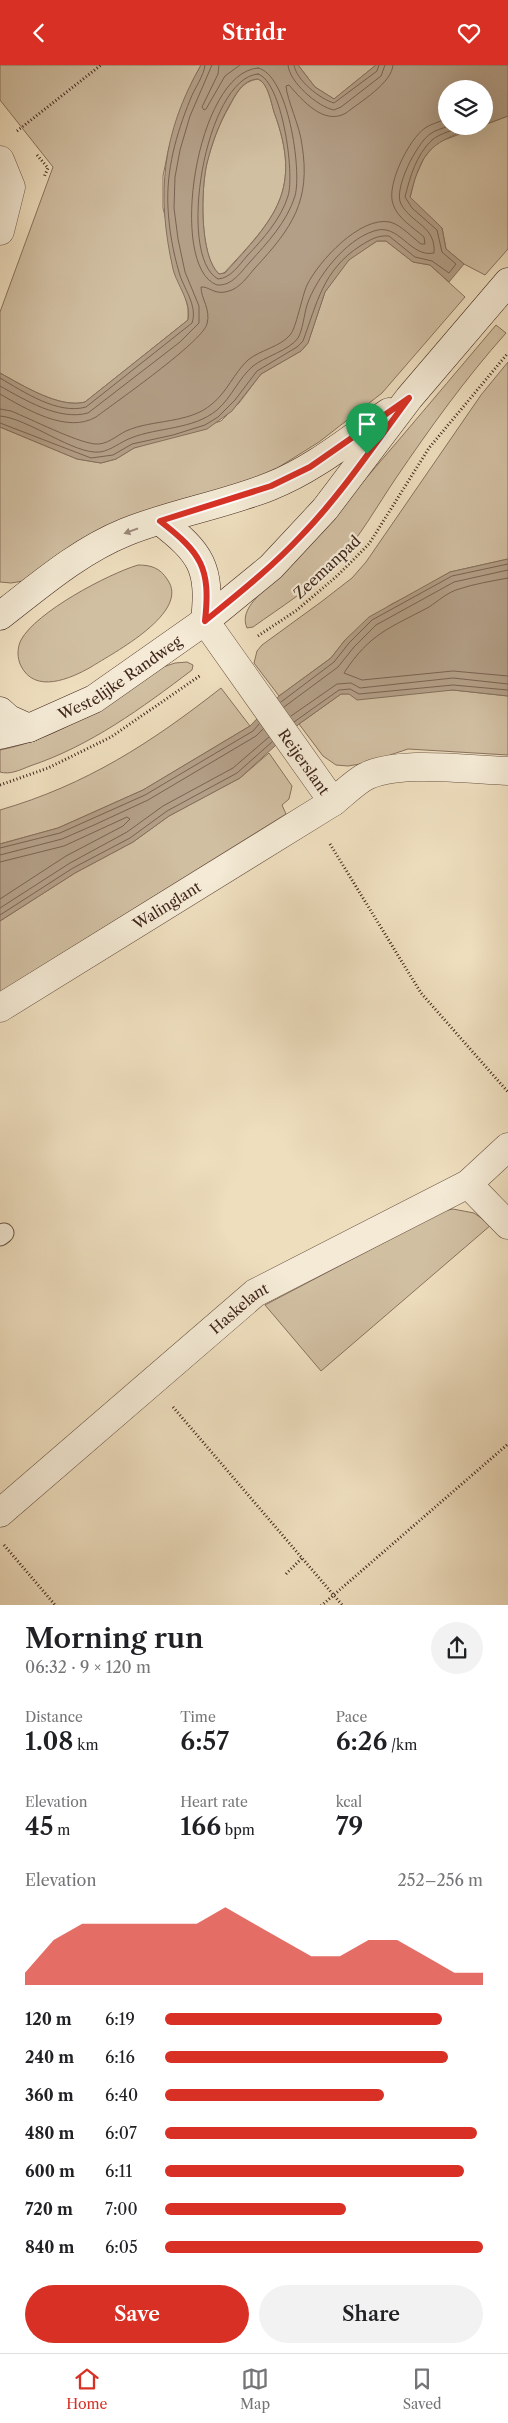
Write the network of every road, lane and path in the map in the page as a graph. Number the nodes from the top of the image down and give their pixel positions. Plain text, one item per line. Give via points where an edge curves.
1 (101, 65) edge
2 (23, 139) dead end
3 (35, 153) dead end
4 (0, 159) edge
5 (41, 185) dead end
6 (0, 231) edge
7 (507, 284) edge
8 (508, 353) edge
9 (409, 398) junction
10 (160, 521) junction
11 (0, 616) edge
12 (205, 621) junction
13 (229, 656) junction
14 (0, 711) edge
15 (29, 729) junction
16 (0, 735) edge
17 (508, 771) edge
18 (322, 808) junction
19 (0, 1008) edge
20 (508, 1093) edge
21 (508, 1147) edge
22 (468, 1184) junction
23 (508, 1225) edge
24 (151, 1382) junction
25 (508, 1444) edge
26 (0, 1513) edge
27 (0, 1540) edge
28 (302, 1558) junction
29 (286, 1574) dead end
30 (333, 1595) junction
31 (56, 1605) edge
32 (321, 1605) edge
33 (343, 1605) edge

1 - 2 path via 17,132
3 - 5 path via 48,168
4 - 6 street via 11,187
7 - 9 street, Westelijke Randweg
8 - 13 path, Zeemanpad via 429,448 369,544 297,610
9 - 10 street, Westelijke Randweg via 310,467 271,486
9 - 12 street, Westelijke Randweg via 301,537 271,567
10 -> 11 street, Westelijke Randweg via 126,532 73,560
10 - 12 street via 197,554 208,594
12 - 13 street, Reijerslant
12 - 15 street, Westelijke Randweg via 94,699
13 - 18 street, Reijerslant via 308,765
14 - 15 street via 8,719
15 - 16 street, Westelijke Randweg
17 - 18 street, Reijerslant via 412,767 390,770 364,777
18 - 19 street, Walinglant
18 - 20 path via 421,993
21 - 22 street, Haskelant
22 - 23 street
22 - 24 street, Haskelant via 255,1293
24 - 26 street, Haskelant
24 - 28 path
25 - 30 path
27 - 31 path
28 - 29 path
28 - 30 path
30 - 32 path
30 - 33 path

